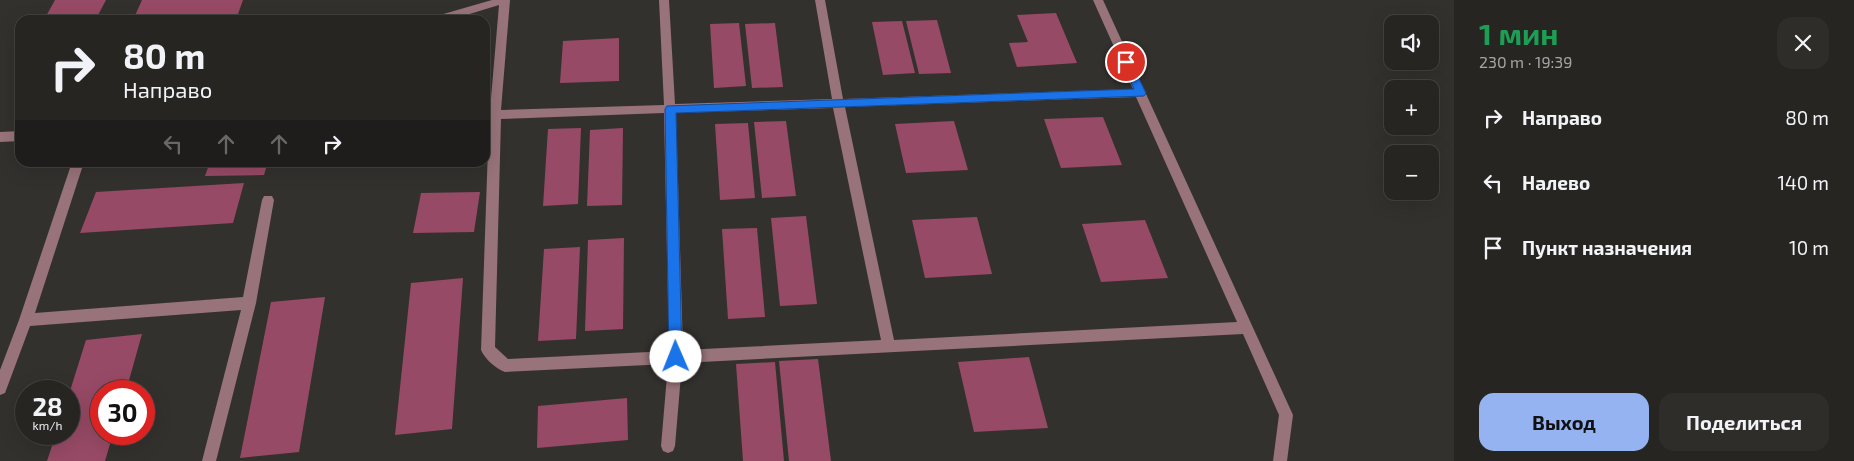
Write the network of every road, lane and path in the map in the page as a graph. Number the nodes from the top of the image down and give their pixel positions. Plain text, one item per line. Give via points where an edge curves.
1 (505, 0) edge
2 (664, 0) edge
3 (820, 0) edge
4 (1098, 0) edge
5 (454, 15) edge
6 (1140, 93) junction
7 (838, 103) junction
8 (670, 109) junction
9 (490, 115) edge
10 (15, 136) edge
11 (0, 137) edge
12 (76, 167) edge
13 (490, 167) edge
14 (268, 200) dead end
15 (249, 303) junction
16 (26, 320) junction
17 (1247, 328) junction
18 (889, 347) junction
19 (676, 357) junction
20 (0, 388) edge
21 (668, 446) dead end
22 (209, 461) edge
23 (1280, 461) edge

1 - 5 street
1 - 9 street
2 - 8 street
3 - 7 street
4 - 6 street
6 - 7 street
6 - 17 street
7 - 8 street
7 - 18 street
8 - 9 street
8 - 19 street
10 - 11 street
12 - 16 street
13 - 19 street via 488,350 505,366
14 - 15 street
15 - 16 street
15 - 22 street
16 - 20 street
17 - 18 street
17 - 23 street via 1286,415
18 - 19 street
19 - 21 street

